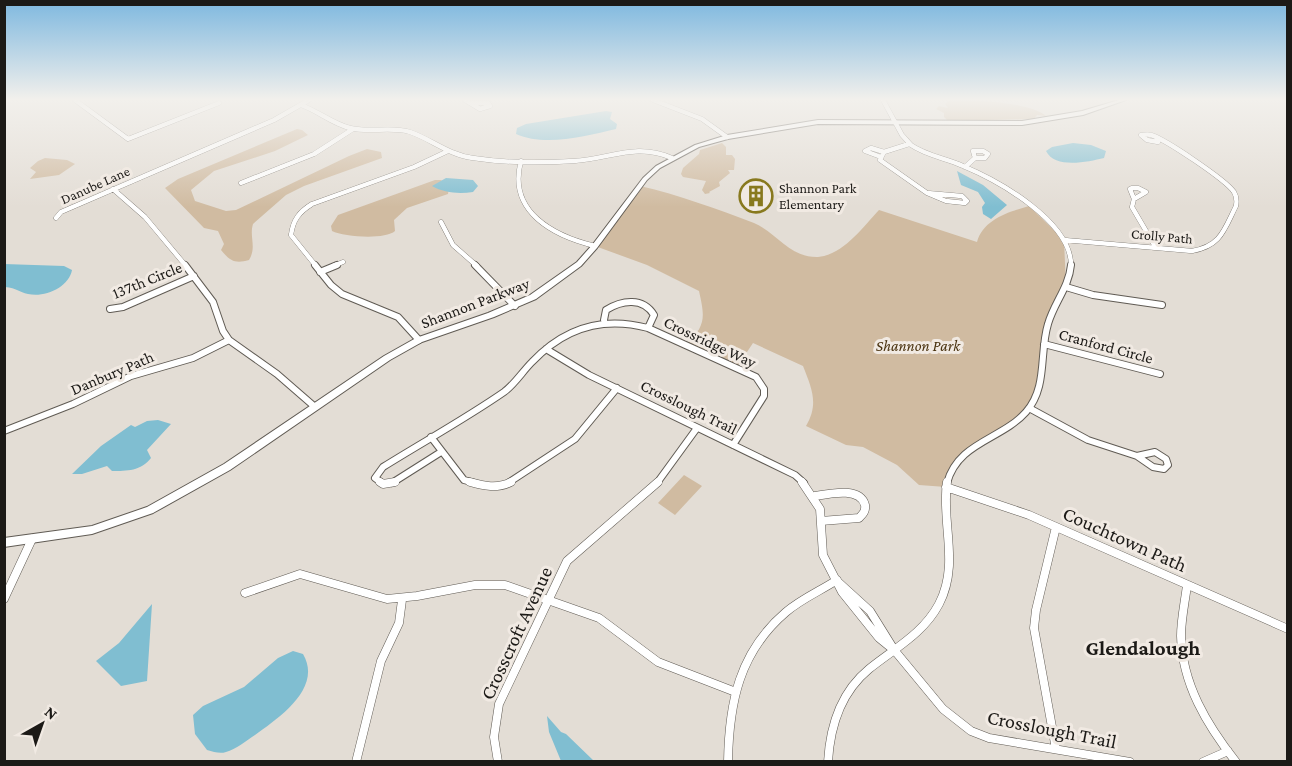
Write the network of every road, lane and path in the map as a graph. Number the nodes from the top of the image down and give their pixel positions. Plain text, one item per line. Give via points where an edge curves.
1 (236, 136) edge
2 (346, 136) edge
3 (419, 136) edge
4 (735, 136) edge
5 (901, 136) edge
6 (727, 137) joint
7 (1158, 142) dead end
8 (909, 144) junction
9 (448, 151) junction
10 (672, 158) junction
11 (975, 158) dead end
12 (521, 161) junction
13 (965, 166) junction
14 (241, 183) dead end
15 (113, 189) junction
16 (927, 194) junction
17 (1134, 199) dead end
18 (56, 218) dead end
19 (441, 222) dead end
20 (1064, 240) junction
21 (595, 246) junction
22 (1156, 248) junction
23 (343, 262) dead end
24 (320, 272) junction
25 (194, 276) junction
26 (1066, 288) junction
27 (1162, 305) dead end
28 (514, 306) junction
29 (110, 309) dead end
30 (604, 320) junction
31 (648, 328) junction
32 (229, 340) junction
33 (419, 340) junction
34 (1044, 344) junction
35 (546, 349) junction
36 (1160, 374) dead end
37 (617, 388) junction
38 (315, 407) junction
39 (1029, 408) junction
40 (697, 428) junction
41 (4, 431) edge
42 (431, 437) junction
43 (733, 445) junction
44 (441, 452) junction
45 (1137, 456) dead end
46 (946, 488) junction
47 (815, 496) junction
48 (821, 521) junction
49 (1056, 527) junction
50 (32, 539) junction
51 (4, 543) edge
52 (837, 580) junction
53 (1187, 585) junction
54 (245, 594) dead end
55 (4, 599) edge
56 (548, 599) junction
57 (402, 600) junction
58 (1287, 629) edge
59 (895, 651) junction
60 (733, 691) junction
61 (1056, 749) junction
62 (1228, 751) junction
63 (1206, 761) edge
64 (356, 762) edge
65 (498, 762) edge
66 (728, 762) edge
67 (828, 762) edge
68 (1130, 762) edge
69 (1236, 762) edge

1 - 15 street, Danube Lane
2 - 14 street via 322,150
3 - 9 street
4 - 6 street, Shannon Parkway
5 - 8 street
6 - 10 street, Shannon Parkway
7 - 22 street, Crolly Path via 1197,161 1231,189 1237,200 1214,246 1192,251
8 - 13 street
8 - 16 street via 882,154 882,163
9 - 12 street via 472,158
9 - 24 street via 414,167 322,198 303,210 293,222 291,235
10 - 12 street via 656,151 638,150 576,161
10 - 21 street, Shannon Parkway via 645,178
11 - 13 street
12 - 21 street via 517,185 534,217 557,234
13 - 20 street via 1003,187 1044,218
15 - 18 street, Danube Lane via 61,212
15 - 25 street via 145,217
16 - 16 street via 952,203 967,201 962,196
17 - 22 street via 1133,210
19 - 28 street via 453,245
20 - 22 street, Crolly Path
20 - 26 street via 1072,264
21 - 28 street, Shannon Parkway via 556,282
23 - 24 street
24 - 33 street via 342,294 399,317
25 - 29 street, 137th Circle
25 - 32 street via 213,302
26 - 27 street
26 - 34 street via 1050,316
28 - 33 street, Shannon Parkway
30 - 31 street, Crossridge Way
30 - 31 street, Crossridge Way via 606,310 616,305 641,302 654,315
30 - 35 street, Crossridge Way via 573,332
31 - 43 street, Crossridge Way via 748,372 761,383 761,403
32 - 38 street
32 - 41 street, Danbury Path via 193,358 131,376
33 - 38 street, Shannon Parkway
34 - 36 street, Cranford Circle
34 - 39 street via 1040,386
35 - 37 street, Crosslough Trail
35 - 42 street, Crossridge Way via 510,388
37 - 40 street, Crosslough Trail
37 - 44 street via 575,439 503,486 470,483 460,477
38 - 50 street, Shannon Parkway via 227,467 150,510 92,530
39 - 45 street via 1088,440
39 - 46 street via 1015,422 964,453 952,469
40 - 43 street, Crosslough Trail
40 - 56 street, Crosscroft Avenue via 654,488 572,555
42 - 44 street
42 - 44 street, Crossridge Way via 383,467 375,478 391,484
43 - 47 street, Crosslough Trail via 795,475
46 - 49 street, Couchtown Path
46 - 59 street via 950,543 946,584 932,615
47 - 48 street, Crosslough Trail
47 - 48 street via 855,495 865,506 859,518
48 - 52 street, Crosslough Trail via 823,555
49 - 53 street, Couchtown Path
49 - 61 street via 1034,628
50 - 51 street, Shannon Parkway
50 - 55 street
52 - 59 street, Crosslough Trail via 879,638
52 - 60 street via 795,605 770,627 747,658
53 - 58 street, Couchtown Path
53 - 62 street via 1181,635 1184,665 1202,711
54 - 57 street via 300,574 377,598
56 - 57 street via 494,583 455,586
56 - 60 street via 599,618 665,665
56 - 65 street, Crosscroft Avenue via 500,704 494,736
57 - 64 street via 399,623 381,661
59 - 61 street, Crosslough Trail via 964,727 989,738
59 - 67 street via 860,677 846,695 833,727
60 - 66 street
61 - 68 street, Crosslough Trail
62 - 63 street
62 - 69 street

